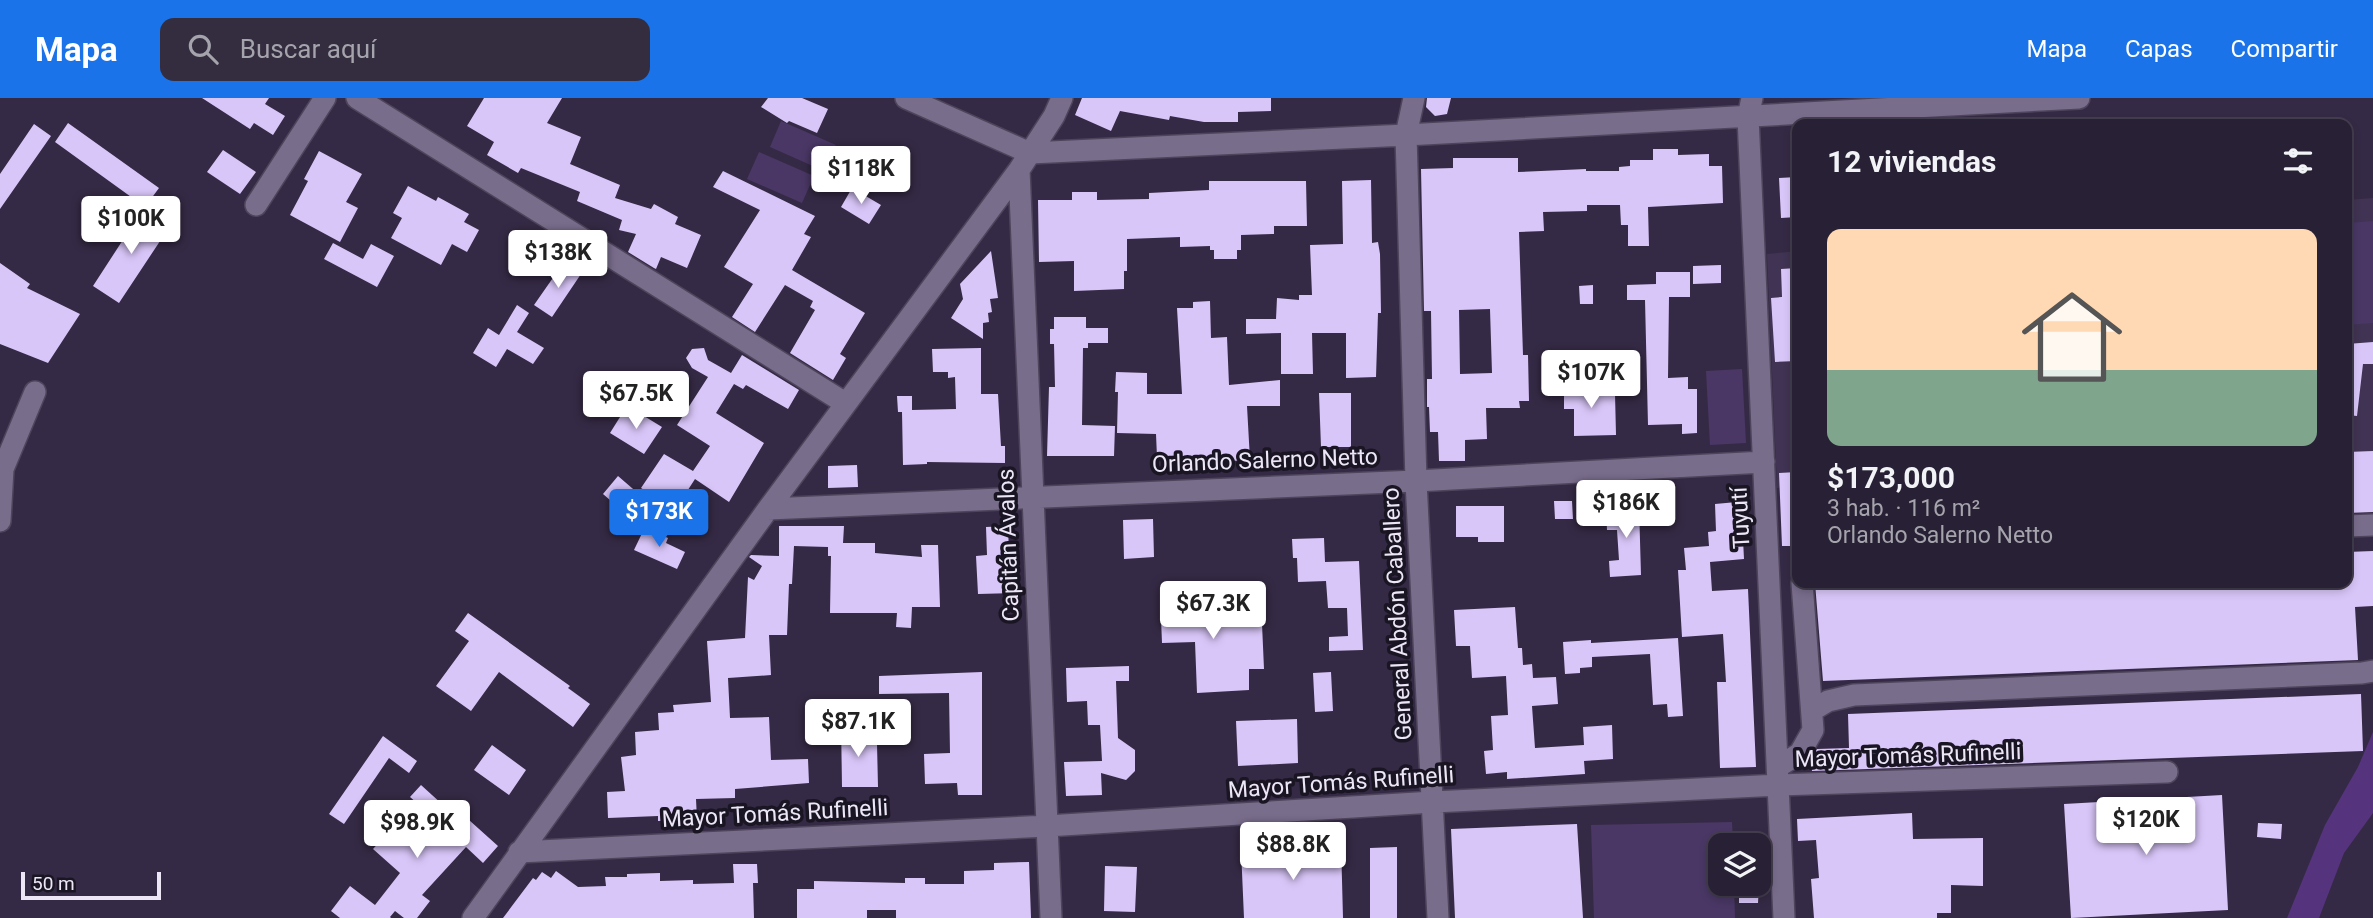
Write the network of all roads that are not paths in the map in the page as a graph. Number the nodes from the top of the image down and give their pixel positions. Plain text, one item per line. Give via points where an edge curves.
1 (325, 98) edge
2 (906, 98) edge
3 (1062, 98) edge
4 (1414, 98) edge
5 (2079, 98) edge
6 (363, 99) edge
7 (1750, 107) edge
8 (1406, 135) junction
9 (1024, 162) junction
10 (256, 205) dead end
11 (35, 392) dead end
12 (845, 403) junction
13 (1764, 462) junction
14 (1416, 481) junction
15 (1032, 496) junction
16 (768, 509) junction
17 (0, 521) edge
18 (2373, 524) edge
19 (2352, 526) edge
20 (1802, 588) edge
21 (2373, 671) edge
22 (1813, 710) junction
23 (2167, 772) dead end
24 (1778, 776) junction
25 (1433, 802) junction
26 (1047, 827) junction
27 (519, 852) junction
28 (473, 918) edge
29 (1051, 918) edge
30 (1438, 918) edge
31 (1784, 918) edge

1 - 10 street
2 - 9 street
3 - 9 street
4 - 8 street, General Abdón Caballero
5 - 7 street
6 - 12 street
7 - 8 street
7 - 13 street, Tuyutí
8 - 9 street
8 - 14 street, General Abdón Caballero
9 - 12 street
9 - 15 street, Capitán Ávalos
11 - 17 street via 3,469
12 - 16 street
13 - 14 street, Orlando Salerno Netto
13 - 24 street, Tuyutí
14 - 15 street, Orlando Salerno Netto
14 - 25 street, General Abdón Caballero
15 - 16 street, Orlando Salerno Netto
15 - 26 street, Capitán Ávalos
16 - 27 street
18 - 19 street
20 - 22 street
21 - 22 street via 1854,695
22 - 24 street via 1813,730 1800,753
23 - 24 street, Mayor Tomás Rufinelli
24 - 25 street, Mayor Tomás Rufinelli
24 - 31 street, Tuyutí
25 - 26 street, Mayor Tomás Rufinelli
25 - 30 street, General Abdón Caballero
26 - 27 street, Mayor Tomás Rufinelli
26 - 29 street, Capitán Ávalos
27 - 28 street

